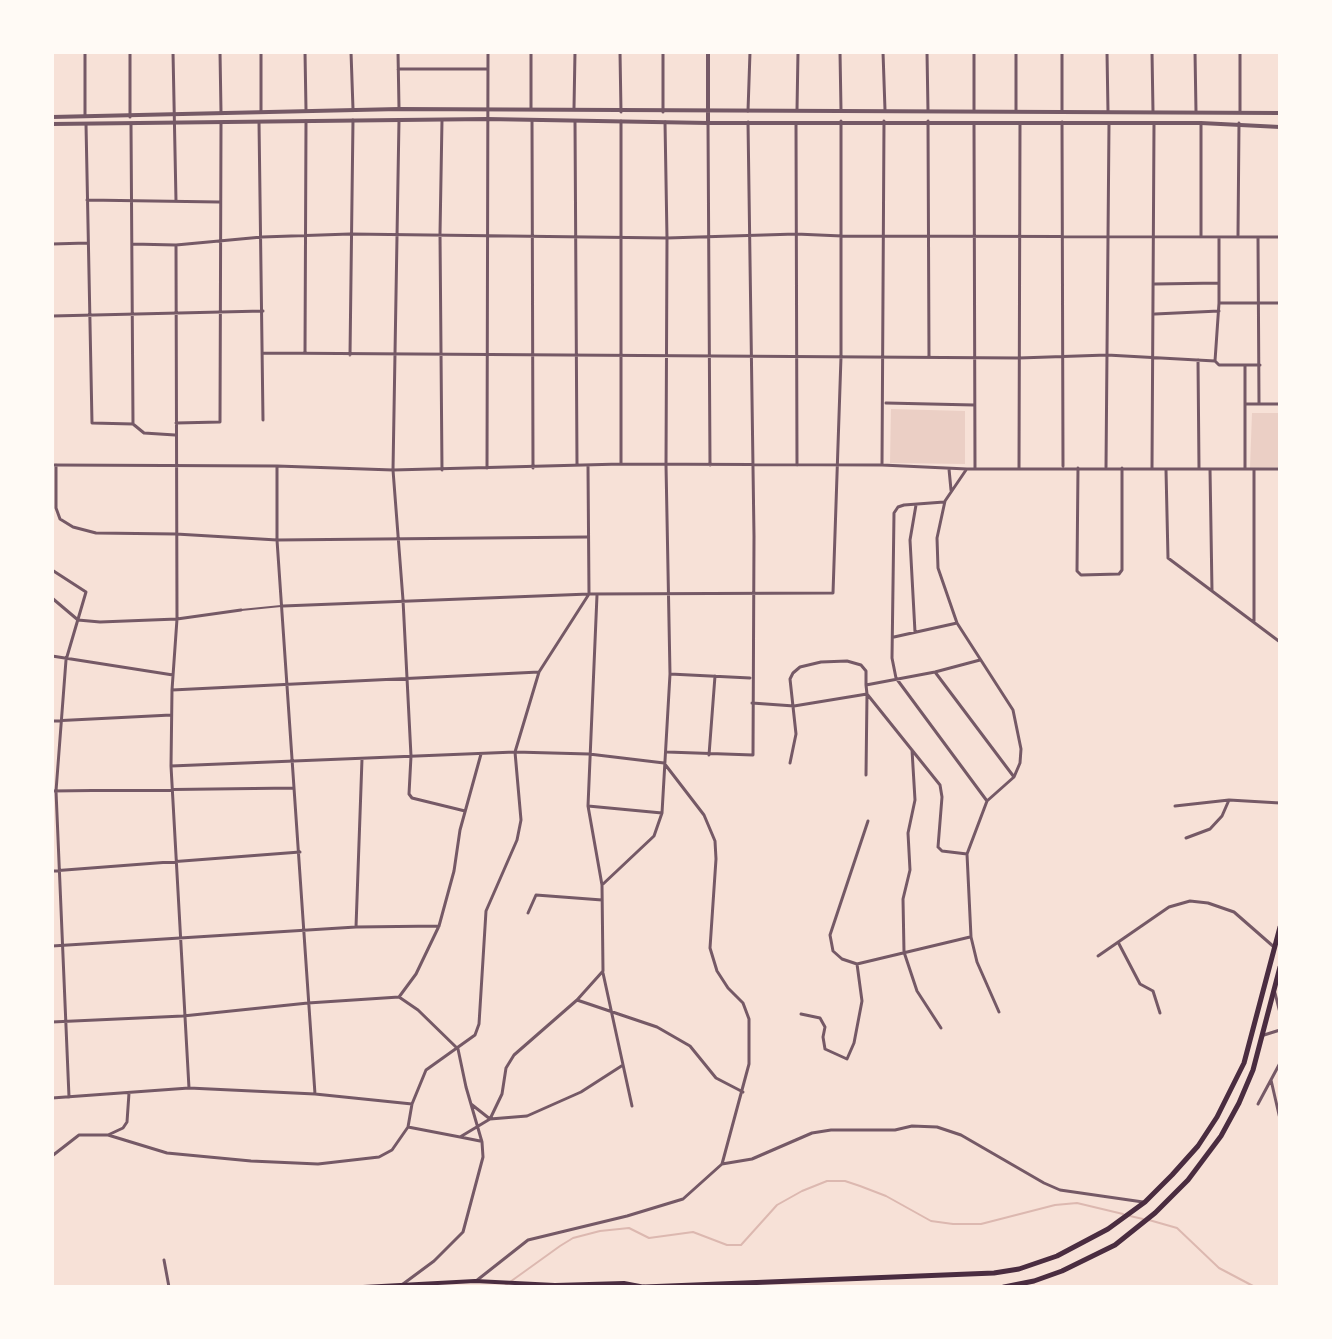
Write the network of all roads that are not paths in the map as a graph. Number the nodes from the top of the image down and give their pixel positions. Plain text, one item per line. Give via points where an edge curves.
1 (85, 52) edge
2 (130, 52) edge
3 (173, 52) edge
4 (220, 52) edge
5 (261, 52) edge
6 (305, 52) edge
7 (351, 52) edge
8 (398, 52) edge
9 (488, 52) edge
10 (531, 52) edge
11 (575, 52) edge
12 (620, 52) edge
13 (663, 52) edge
14 (708, 52) edge
15 (750, 52) edge
16 (798, 52) edge
17 (840, 52) edge
18 (883, 52) edge
19 (927, 52) edge
20 (974, 52) edge
21 (1016, 52) edge
22 (1062, 52) edge
23 (1107, 52) edge
24 (1152, 52) edge
25 (1195, 52) edge
26 (1240, 52) edge
27 (398, 69) junction
28 (487, 69) junction
29 (353, 109) junction
30 (399, 109) junction
31 (487, 109) junction
32 (306, 110) junction
33 (797, 110) junction
34 (841, 110) junction
35 (885, 110) junction
36 (531, 111) junction
37 (708, 111) junction
38 (748, 111) junction
39 (928, 111) junction
40 (974, 111) junction
41 (1016, 111) junction
42 (1062, 111) junction
43 (261, 112) junction
44 (574, 112) junction
45 (621, 112) junction
46 (663, 112) junction
47 (1108, 112) junction
48 (1153, 112) junction
49 (1196, 112) junction
50 (221, 113) junction
51 (1240, 113) junction
52 (1280, 113) edge
53 (174, 115) junction
54 (52, 117) edge
55 (85, 117) junction
56 (130, 117) junction
57 (487, 119) junction
58 (353, 120) junction
59 (399, 120) junction
60 (442, 120) junction
61 (532, 120) junction
62 (306, 121) junction
63 (575, 121) junction
64 (621, 121) junction
65 (796, 121) junction
66 (841, 121) junction
67 (884, 121) junction
68 (928, 121) junction
69 (259, 122) junction
70 (665, 122) junction
71 (748, 122) junction
72 (974, 122) junction
73 (1020, 122) junction
74 (1062, 122) junction
75 (708, 123) junction
76 (1109, 123) junction
77 (1154, 123) junction
78 (1201, 123) junction
79 (1239, 123) junction
80 (52, 124) edge
81 (86, 124) junction
82 (174, 124) junction
83 (221, 124) junction
84 (131, 125) junction
85 (1280, 127) edge
86 (87, 200) junction
87 (132, 200) junction
88 (176, 201) junction
89 (220, 202) junction
90 (350, 234) junction
91 (395, 234) junction
92 (440, 234) junction
93 (486, 234) junction
94 (750, 234) junction
95 (796, 234) junction
96 (304, 235) junction
97 (533, 235) junction
98 (707, 235) junction
99 (929, 235) junction
100 (973, 235) junction
101 (1062, 235) junction
102 (577, 236) junction
103 (842, 236) junction
104 (884, 236) junction
105 (1019, 236) junction
106 (1108, 236) junction
107 (1154, 236) junction
108 (1201, 236) junction
109 (262, 237) junction
110 (621, 237) junction
111 (1219, 237) junction
112 (1238, 237) junction
113 (1258, 237) junction
114 (1280, 237) edge
115 (667, 238) junction
116 (221, 242) junction
117 (87, 243) junction
118 (52, 244) edge
119 (132, 244) junction
120 (176, 245) junction
121 (1219, 283) junction
122 (1153, 284) junction
123 (1219, 303) junction
124 (1259, 303) junction
125 (1280, 303) edge
126 (263, 311) junction
127 (1219, 311) junction
128 (220, 312) junction
129 (176, 313) junction
130 (132, 314) junction
131 (1153, 314) junction
132 (88, 315) junction
133 (52, 316) edge
134 (263, 353) junction
135 (305, 354) junction
136 (488, 354) junction
137 (532, 354) junction
138 (576, 354) junction
139 (621, 354) junction
140 (665, 354) junction
141 (350, 355) junction
142 (395, 355) junction
143 (442, 355) junction
144 (710, 355) junction
145 (1107, 355) junction
146 (750, 356) junction
147 (797, 356) junction
148 (1062, 356) junction
149 (1153, 356) junction
150 (841, 357) junction
151 (885, 357) junction
152 (929, 357) junction
153 (974, 358) junction
154 (1019, 358) junction
155 (1198, 360) junction
156 (1215, 361) junction
157 (1245, 365) junction
158 (1260, 365) junction
159 (884, 403) junction
160 (1245, 404) junction
161 (1259, 404) junction
162 (1280, 404) edge
163 (974, 405) junction
164 (263, 420) dead end
165 (176, 423) junction
166 (133, 424) junction
167 (175, 435) junction
168 (621, 464) junction
169 (54, 465) edge
170 (588, 465) junction
171 (666, 465) junction
172 (710, 465) junction
173 (753, 465) junction
174 (797, 465) junction
175 (882, 465) junction
176 (175, 466) junction
177 (277, 466) junction
178 (577, 466) junction
179 (837, 466) junction
180 (533, 468) junction
181 (975, 468) junction
182 (1019, 468) junction
183 (1063, 468) junction
184 (1078, 468) junction
185 (1106, 468) junction
186 (1122, 468) junction
187 (1152, 468) junction
188 (1166, 468) junction
189 (487, 469) junction
190 (949, 469) junction
191 (967, 469) junction
192 (1199, 469) junction
193 (1210, 469) junction
194 (1245, 469) junction
195 (1254, 469) junction
196 (1280, 469) edge
197 (393, 470) junction
198 (442, 470) junction
199 (951, 490) junction
200 (945, 501) junction
201 (916, 505) junction
202 (176, 534) junction
203 (587, 537) junction
204 (397, 539) junction
205 (277, 540) junction
206 (52, 570) edge
207 (1212, 591) junction
208 (669, 592) junction
209 (753, 592) junction
210 (589, 594) junction
211 (597, 594) junction
212 (52, 598) edge
213 (403, 600) junction
214 (283, 606) junction
215 (241, 610) joint
216 (177, 619) junction
217 (78, 620) junction
218 (1254, 621) junction
219 (957, 623) junction
220 (915, 632) junction
221 (893, 637) junction
222 (1280, 642) edge
223 (52, 656) edge
224 (66, 660) junction
225 (980, 660) junction
226 (539, 672) junction
227 (935, 672) junction
228 (670, 674) junction
229 (173, 675) junction
230 (715, 676) junction
231 (405, 677) junction
232 (752, 678) junction
233 (896, 678) junction
234 (866, 685) junction
235 (288, 686) junction
236 (172, 690) junction
237 (867, 694) junction
238 (752, 703) junction
239 (794, 706) junction
240 (171, 715) junction
241 (52, 721) edge
242 (60, 721) junction
243 (912, 750) junction
244 (515, 752) junction
245 (667, 752) junction
246 (481, 754) junction
247 (589, 754) junction
248 (709, 755) junction
249 (411, 756) junction
250 (362, 758) junction
251 (292, 761) junction
252 (664, 763) junction
253 (790, 763) dead end
254 (171, 766) junction
255 (866, 775) dead end
256 (1014, 777) junction
257 (172, 788) junction
258 (294, 788) junction
259 (54, 791) edge
260 (1229, 800) junction
261 (987, 801) junction
262 (1280, 803) edge
263 (588, 806) junction
264 (1175, 806) dead end
265 (465, 811) junction
266 (662, 813) junction
267 (868, 821) dead end
268 (1186, 838) dead end
269 (300, 852) junction
270 (967, 854) junction
271 (178, 859) junction
272 (58, 870) junction
273 (52, 871) edge
274 (602, 885) junction
275 (602, 900) junction
276 (528, 913) dead end
277 (439, 926) junction
278 (356, 927) junction
279 (1280, 927) edge
280 (304, 930) junction
281 (180, 937) junction
282 (971, 937) junction
283 (1118, 942) junction
284 (63, 945) junction
285 (52, 946) edge
286 (1274, 947) junction
287 (904, 952) junction
288 (1098, 956) dead end
289 (857, 964) junction
290 (1280, 967) edge
291 (603, 971) junction
292 (1275, 990) junction
293 (399, 997) junction
294 (577, 1000) junction
295 (308, 1003) junction
296 (610, 1010) junction
297 (999, 1012) dead end
298 (1160, 1013) dead end
299 (1280, 1013) edge
300 (801, 1014) dead end
301 (183, 1016) junction
302 (67, 1021) junction
303 (52, 1022) edge
304 (941, 1028) dead end
305 (1280, 1030) edge
306 (1264, 1035) junction
307 (458, 1049) junction
308 (1280, 1063) edge
309 (623, 1065) junction
310 (1271, 1080) junction
311 (189, 1088) junction
312 (129, 1092) junction
313 (743, 1092) junction
314 (315, 1094) junction
315 (69, 1097) junction
316 (52, 1098) edge
317 (412, 1104) junction
318 (471, 1104) junction
319 (1258, 1104) dead end
320 (632, 1106) dead end
321 (490, 1119) junction
322 (1280, 1119) edge
323 (408, 1127) junction
324 (478, 1128) junction
325 (108, 1135) junction
326 (460, 1137) junction
327 (482, 1142) junction
328 (52, 1156) edge
329 (722, 1164) junction
330 (1145, 1202) junction
331 (164, 1260) dead end
332 (475, 1281) junction
333 (402, 1285) junction
334 (557, 1286) edge
335 (169, 1287) edge
336 (363, 1287) edge
337 (645, 1287) edge
338 (1004, 1287) edge

1 - 55 street
2 - 56 street
3 - 53 street
4 - 50 street
5 - 43 street
6 - 32 street
7 - 29 street
8 - 27 street
9 - 28 street
10 - 36 street
11 - 44 street
12 - 45 street
13 - 46 street
14 - 37 street
15 - 38 street
16 - 33 street
17 - 34 street
18 - 35 street
19 - 39 street
20 - 40 street
21 - 41 street
22 - 42 street
23 - 47 street
24 - 48 street
25 - 49 street
26 - 51 street
27 - 28 street
27 - 30 street
28 - 31 street
29 - 30 street
29 - 32 street
30 - 31 street
31 - 36 street
31 - 57 street
32 - 43 street
33 - 34 street
33 - 38 street
34 - 35 street
35 - 39 street
36 - 44 street
37 - 38 street
37 - 46 street
37 - 75 street
39 - 40 street
40 - 41 street
41 - 42 street
42 - 47 street
43 - 50 street
44 - 45 street
45 - 46 street
47 - 48 street
48 - 49 street
49 - 51 street
50 - 53 street
51 - 52 street
53 - 56 street
53 - 82 street
54 - 55 street
55 - 56 street
57 - 60 street
57 - 61 street
57 - 93 street
58 - 59 street
58 - 62 street
58 - 90 street
59 - 60 street
59 - 91 street
60 - 92 street
61 - 63 street
61 - 97 street
62 - 69 street
62 - 96 street
63 - 64 street
63 - 102 street
64 - 70 street
64 - 110 street
65 - 66 street
65 - 71 street
65 - 95 street
66 - 67 street
66 - 103 street
67 - 68 street
67 - 104 street
68 - 72 street
68 - 99 street
69 - 83 street
69 - 109 street
70 - 75 street
70 - 115 street
71 - 75 street
71 - 94 street
72 - 73 street
72 - 100 street
73 - 74 street
73 - 105 street
74 - 76 street
74 - 101 street
75 - 98 street
76 - 77 street
76 - 106 street
77 - 78 street
77 - 107 street
78 - 79 street
78 - 108 street
79 - 85 street
79 - 112 street
80 - 81 street
81 - 84 street
81 - 86 street
82 - 83 street
82 - 84 street
82 - 88 street
83 - 89 street
84 - 87 street
86 - 87 street
86 - 117 street
87 - 88 street
87 - 119 street
88 - 89 street
89 - 116 street
90 - 91 street
90 - 96 street
90 - 141 street
91 - 92 street
91 - 142 street
92 - 93 street
92 - 143 street
93 - 97 street
93 - 136 street
94 - 95 street
94 - 98 street
94 - 146 street
95 - 103 street
95 - 147 street
96 - 109 street
96 - 135 street
97 - 102 street
97 - 137 street
98 - 115 street
98 - 144 street
99 - 100 street
99 - 104 street
99 - 152 street
100 - 105 street
100 - 153 street
101 - 105 street
101 - 106 street
101 - 148 street
102 - 110 street
102 - 138 street
103 - 104 street
103 - 150 street
104 - 151 street
105 - 154 street
106 - 107 street
106 - 145 street
107 - 108 street
107 - 122 street
108 - 111 street
109 - 116 street
109 - 126 street
110 - 115 street
110 - 139 street
111 - 112 street
111 - 121 street
112 - 113 street
113 - 114 street
113 - 124 street
115 - 140 street
116 - 120 street
116 - 128 street
117 - 118 street
117 - 132 street
119 - 120 street
119 - 130 street
120 - 129 street
121 - 122 street
121 - 123 street
122 - 131 street
123 - 124 street
123 - 127 street
124 - 125 street
124 - 158 street
126 - 128 street
126 - 134 street
127 - 131 street
127 - 156 street
128 - 129 street
128 - 165 street via 220,422
129 - 130 street
129 - 165 street
130 - 132 street
130 - 166 street
131 - 149 street
132 - 133 street
132 - 166 street via 92,423
134 - 135 street
134 - 164 street
135 - 141 street
136 - 137 street
136 - 143 street
136 - 189 street
137 - 138 street
137 - 180 street
138 - 139 street
138 - 178 street
139 - 140 street
139 - 168 street
140 - 144 street
140 - 171 street
141 - 142 street
142 - 143 street
142 - 197 street
143 - 198 street
144 - 146 street
144 - 172 street
145 - 148 street
145 - 149 street
145 - 185 street
146 - 147 street
146 - 173 street
147 - 150 street
147 - 174 street
148 - 154 street
148 - 183 street
149 - 155 street
149 - 187 street
150 - 151 street
150 - 179 street
151 - 152 street
151 - 159 street
152 - 153 street
153 - 154 street
153 - 163 street
154 - 182 street
155 - 156 street
155 - 192 street
156 - 157 street
157 - 158 street
157 - 160 street
158 - 161 street
159 - 163 street
159 - 175 street
160 - 161 street
160 - 194 street
161 - 162 street
163 - 181 street
165 - 167 street
166 - 167 street via 144,433
167 - 176 street
168 - 170 street
168 - 171 street
169 - 176 street
169 - 202 street via 56,508 60,519 73,527 96,533
170 - 178 street
170 - 203 street
171 - 172 street
171 - 208 street
172 - 173 street
173 - 174 street
173 - 209 street
174 - 179 street
175 - 179 street
175 - 190 street
176 - 177 street
176 - 202 street
177 - 197 street
177 - 205 street
178 - 180 street
179 - 209 street via 833,593
180 - 189 street
181 - 182 street
181 - 191 street
182 - 183 street
183 - 184 street
184 - 185 street
184 - 186 street via 1081,575 1122,570
185 - 186 street
186 - 187 street
187 - 188 street
188 - 192 street
188 - 207 street via 1168,558
189 - 198 street
190 - 191 street
190 - 199 street
191 - 199 street
192 - 193 street
193 - 194 street
193 - 207 street
194 - 195 street
195 - 196 street
195 - 218 street
197 - 198 street
197 - 204 street
199 - 200 street
200 - 201 street
200 - 219 street via 937,538 938,568
201 - 220 street via 910,540
201 - 221 street via 898,507 894,513
202 - 205 street
202 - 216 street
203 - 204 street
203 - 210 street
204 - 205 street
204 - 213 street
205 - 214 street
206 - 217 street via 85,589
207 - 218 street
208 - 209 street
208 - 211 street
208 - 228 street
209 - 232 street
210 - 211 street
210 - 213 street
210 - 226 street
211 - 247 street
212 - 217 street
213 - 214 street
213 - 231 street
214 - 215 street
214 - 235 street
215 - 216 street
216 - 217 street
216 - 229 street
217 - 224 street
218 - 222 street
219 - 220 street
219 - 225 street
220 - 221 street
221 - 233 street
223 - 224 street
224 - 229 street
224 - 242 street
225 - 227 street
225 - 256 street via 1013,710 1021,749
226 - 231 street
226 - 244 street
227 - 233 street
227 - 256 street
228 - 230 street
228 - 245 street
229 - 236 street
230 - 232 street
230 - 248 street
231 - 235 street
231 - 249 street
232 - 238 street
233 - 234 street
233 - 261 street
234 - 237 street
234 - 239 street via 866,671 847,661 800,667 790,679
235 - 236 street
235 - 251 street
236 - 240 street
237 - 239 street
237 - 243 street
237 - 255 street
238 - 239 street
238 - 248 street via 753,755
239 - 253 street
240 - 242 street
240 - 254 street
241 - 242 street
242 - 259 street
243 - 270 street via 940,785 938,847
243 - 287 street via 915,800 903,899
244 - 246 street
244 - 247 street
244 - 307 street via 521,820 486,911 479,1024 475,1035
245 - 248 street
245 - 252 street
246 - 249 street
246 - 265 street
247 - 252 street
247 - 263 street
249 - 250 street
249 - 265 street via 412,798
250 - 251 street
250 - 278 street
251 - 254 street
251 - 258 street
252 - 266 street
252 - 313 street via 704,815 715,841 710,948 717,971 749,1019
254 - 257 street
256 - 261 street
257 - 258 street
257 - 259 street
257 - 271 street
258 - 269 street
259 - 272 street
260 - 262 street
260 - 264 street
260 - 268 street via 1210,829
261 - 270 street
263 - 266 street
263 - 274 street
265 - 277 street
266 - 274 street via 654,836
267 - 289 street via 830,935 833,951
269 - 271 street
269 - 280 street
270 - 282 street
271 - 272 street
271 - 281 street
272 - 273 street
272 - 284 street
274 - 275 street
275 - 276 street via 536,895
275 - 291 street
277 - 278 street
277 - 293 street
278 - 280 street
279 - 286 highway
280 - 281 street
280 - 295 street
281 - 284 street
281 - 301 street
282 - 287 street
282 - 297 street
283 - 286 street via 1169,907 1190,901 1234,912
283 - 288 street
283 - 298 street via 1140,984 1153,991
284 - 285 street
284 - 302 street
286 - 330 highway via 1244,1063 1229,1095 1198,1146
287 - 289 street
287 - 304 street via 917,991
289 - 300 street via 862,1001 847,1059 825,1049 820,1018
290 - 292 highway
291 - 294 street
291 - 296 street
292 - 299 street
292 - 306 highway
293 - 295 street
293 - 307 street
294 - 296 street
294 - 321 street via 514,1055
295 - 301 street
295 - 314 street
296 - 309 street
296 - 313 street via 690,1046 716,1078
301 - 302 street
301 - 311 street
302 - 303 street
302 - 315 street
305 - 306 street
306 - 338 highway via 1239,1103 1188,1180 1133,1232 1094,1256 1042,1279
307 - 317 street via 426,1070
307 - 318 street
308 - 310 street
309 - 320 street
309 - 321 street via 581,1092 527,1116
310 - 319 street
310 - 322 street
311 - 312 street
311 - 314 street
312 - 315 street
312 - 325 street via 127,1122
313 - 329 street
314 - 317 street
315 - 316 street
317 - 323 street
318 - 321 street
318 - 324 street
321 - 324 street
323 - 325 street via 385,1155 318,1164 167,1153
323 - 326 street
324 - 326 street
324 - 327 street
325 - 328 street via 79,1135
326 - 327 street
327 - 333 street via 481,1174 463,1232
329 - 330 street via 752,1159 812,1133 937,1127 1060,1190
329 - 332 street via 683,1199 528,1240
330 - 337 highway via 1057,1256 994,1273
331 - 335 street
332 - 333 main road
332 - 334 main road
333 - 336 main road
334 - 337 main road

